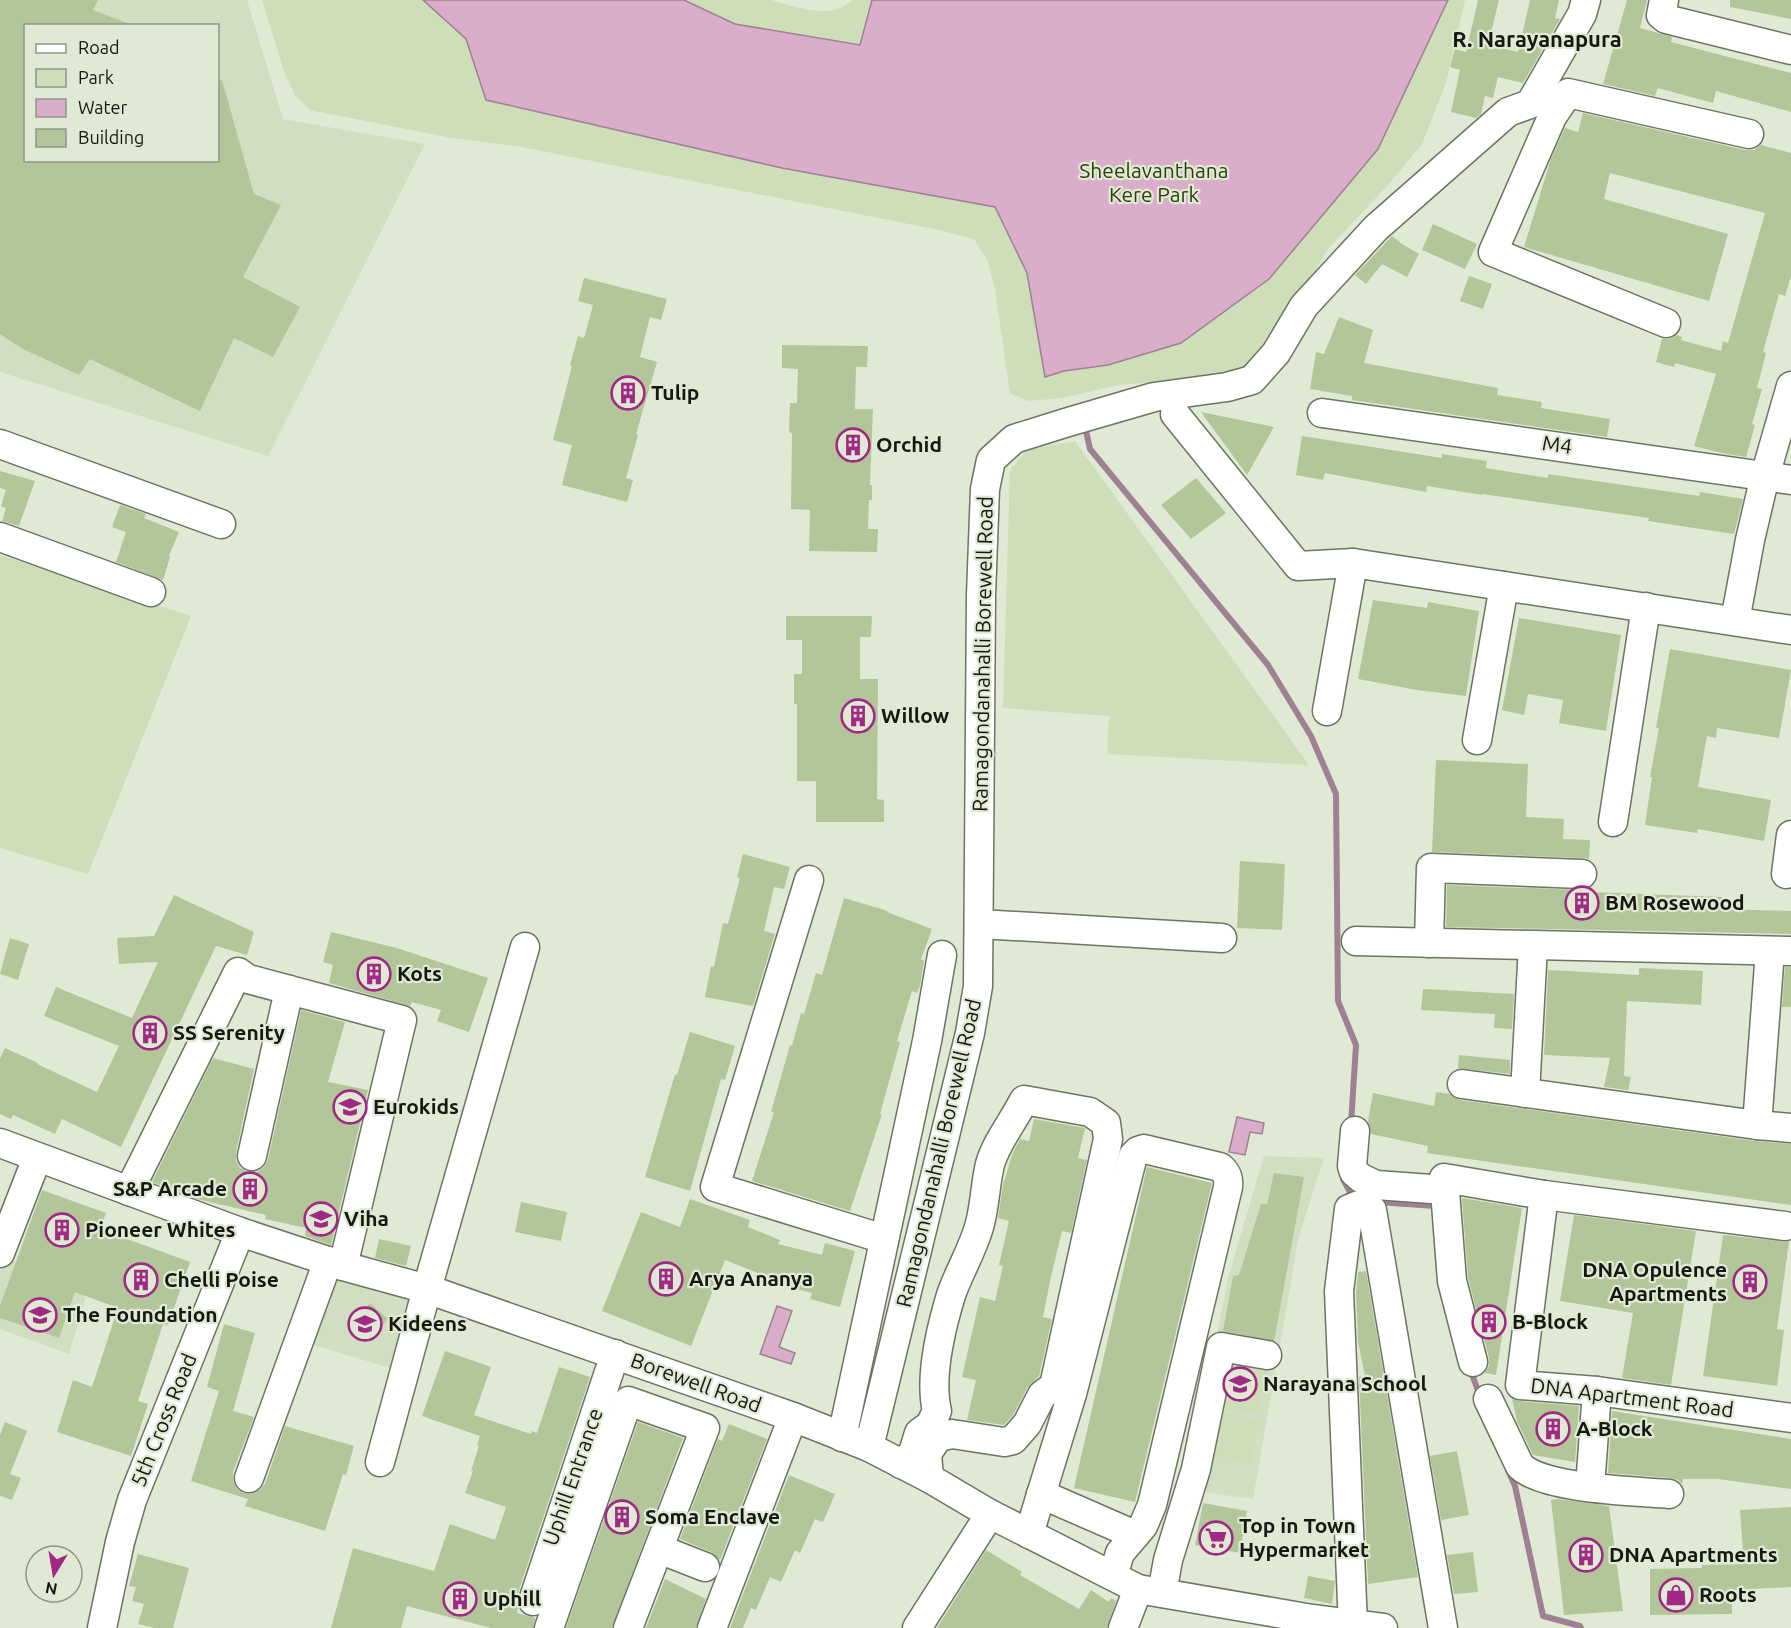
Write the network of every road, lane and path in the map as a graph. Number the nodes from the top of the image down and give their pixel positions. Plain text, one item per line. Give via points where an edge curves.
1 (1586, 0) edge
2 (1664, 0) edge
3 (1791, 50) edge
4 (1541, 111) junction
5 (1749, 134) dead end
6 (1666, 322) dead end
7 (1791, 386) edge
8 (1322, 412) dead end
9 (1175, 414) dead end
10 (0, 444) edge
11 (1778, 478) edge
12 (221, 524) dead end
13 (0, 537) edge
14 (1353, 563) junction
15 (1504, 586) junction
16 (151, 592) dead end
17 (1646, 608) junction
18 (1735, 621) junction
19 (1791, 630) edge
20 (1327, 711) dead end
21 (1477, 740) dead end
22 (1613, 822) dead end
23 (1791, 835) edge
24 (1582, 874) dead end
25 (1786, 874) dead end
26 (809, 880) dead end
27 (980, 924) junction
28 (1222, 938) dead end
29 (1356, 941) dead end
30 (1429, 943) junction
31 (1533, 946) junction
32 (525, 947) dead end
33 (1780, 951) edge
34 (942, 955) dead end
35 (289, 990) junction
36 (1462, 1084) dead end
37 (1526, 1093) junction
38 (1757, 1125) junction
39 (1791, 1128) edge
40 (1355, 1131) dead end
41 (0, 1143) edge
42 (252, 1156) dead end
43 (38, 1158) junction
44 (1445, 1190) junction
45 (129, 1191) junction
46 (1544, 1195) junction
47 (1785, 1226) dead end
48 (240, 1232) junction
49 (884, 1239) junction
50 (0, 1253) edge
51 (336, 1263) junction
52 (427, 1289) junction
53 (615, 1354) junction
54 (1267, 1355) dead end
55 (1473, 1362) dead end
56 (668, 1372) junction
57 (1597, 1391) junction
58 (1488, 1399) dead end
59 (655, 1410) junction
60 (793, 1417) junction
61 (1791, 1418) edge
62 (944, 1423) junction
63 (844, 1426) junction
64 (869, 1448) junction
65 (380, 1462) dead end
66 (902, 1464) junction
67 (249, 1478) dead end
68 (929, 1478) junction
69 (1590, 1487) junction
70 (1041, 1494) junction
71 (1669, 1494) dead end
72 (990, 1514) junction
73 (1029, 1534) junction
74 (1135, 1535) junction
75 (659, 1550) junction
76 (705, 1567) dead end
77 (1138, 1586) junction
78 (533, 1601) dead end
79 (1311, 1624) edge
80 (1353, 1626) junction
81 (102, 1628) edge
82 (549, 1628) edge
83 (628, 1628) edge
84 (712, 1628) edge
85 (917, 1628) edge
86 (1123, 1628) edge
87 (1383, 1628) edge
88 (1443, 1628) edge

1 - 4 street
2 - 3 street via 1661,15 1665,19
4 - 5 street via 1568,93
4 - 6 street via 1493,252
4 - 27 street, Ramagondanahalli Borewell Road via 1508,112 1376,228 1304,306 1276,353 1252,380 1154,397 1065,423 1014,439 991,460 985,489 981,595
7 - 11 street
8 - 11 street, M4
9 - 14 street via 1298,566
10 - 12 street
11 - 18 street via 1750,540
13 - 16 street
14 - 15 street
14 - 20 street
15 - 17 street
15 - 21 street
17 - 18 street
17 - 22 street
18 - 19 street
23 - 25 street
24 - 30 street via 1431,868
26 - 49 street via 715,1187
27 - 28 street
27 - 64 street, Ramagondanahalli Borewell Road via 978,986 970,1034
29 - 30 street
30 - 31 street
31 - 33 street
31 - 37 street
32 - 52 street
33 - 38 street
34 - 49 street
35 - 42 street
35 - 45 street via 248,979 238,972
35 - 51 street via 402,1020
36 - 37 street
37 - 38 street
38 - 39 street
40 - 44 street via 1352,1166 1368,1183
41 - 43 street, Borewell Road
43 - 45 street, Borewell Road
43 - 50 street
44 - 46 street via 1444,1178
44 - 55 street via 1452,1281
45 - 48 street, Borewell Road
46 - 47 street
46 - 57 street, DNA Apartment Road via 1520,1385
48 - 51 street, Borewell Road
48 - 81 street, 5th Cross Road via 132,1500
49 - 63 street
51 - 52 street, Borewell Road
51 - 67 street
52 - 53 street, Borewell Road
52 - 65 street
53 - 56 street, Borewell Road
53 - 78 street, Uphill Entrance
54 - 77 street via 1221,1347 1196,1469 1168,1560
56 - 59 street
56 - 60 street, Borewell Road
57 - 61 street, DNA Apartment Road
57 - 69 street
58 - 69 street via 1527,1473
59 - 75 street via 705,1428
59 - 82 street via 628,1401
60 - 63 street, Borewell Road
60 - 84 street
62 - 62 street via 935,1400 938,1353 952,1293 980,1226 991,1164 1001,1138 1024,1100 1090,1112 1106,1123 1108,1139 1054,1386 1042,1395 1027,1424 1013,1440 1004,1442
62 - 66 street via 930,1425 919,1433 913,1453
62 - 68 street via 927,1454
63 - 64 street, Borewell Road
64 - 66 street, Borewell Road
66 - 68 street, Borewell Road
68 - 72 street, Borewell Road
69 - 71 street
70 - 73 street
70 - 74 street
70 - 74 street via 1072,1394 1133,1156 1144,1149 1220,1167 1225,1171 1228,1187 1152,1505
72 - 73 street, Borewell Road
72 - 85 street
73 - 77 street, Borewell Road
74 - 77 street via 1120,1553
75 - 76 street
75 - 83 street
77 - 79 street, Borewell Road
77 - 86 street
79 - 80 street, Borewell Road
80 - 87 street, Borewell Road
80 - 88 street via 1339,1291 1350,1209 1359,1205 1372,1210

